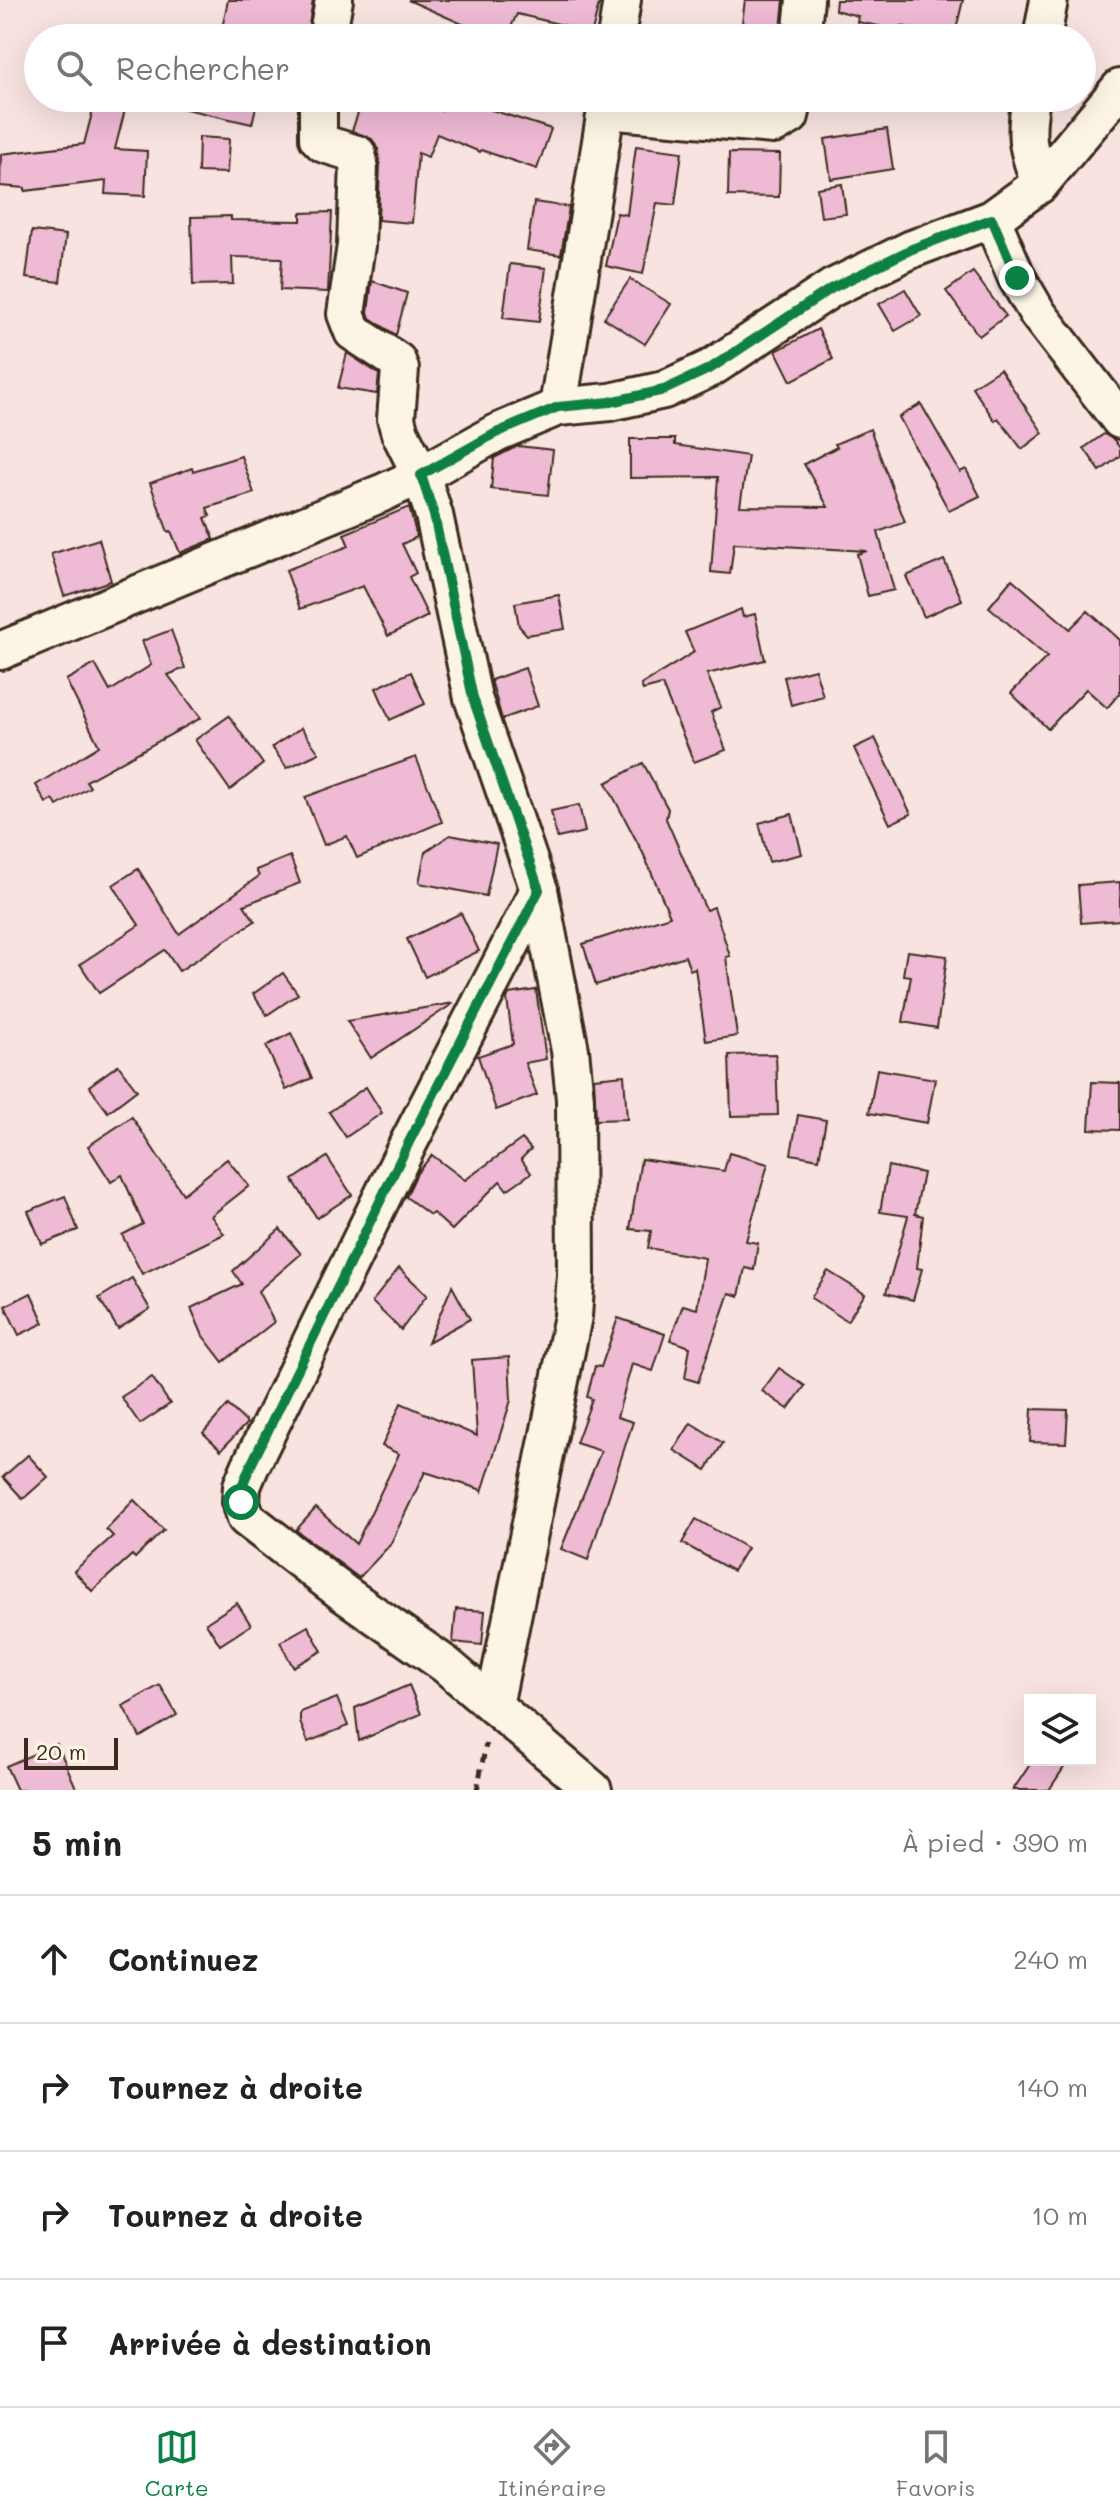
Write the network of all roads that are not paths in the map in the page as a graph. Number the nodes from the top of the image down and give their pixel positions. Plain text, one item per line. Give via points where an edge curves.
1 (334, 0) edge
2 (622, 0) edge
3 (805, 0) edge
4 (1049, 0) edge
5 (330, 24) edge
6 (618, 24) edge
7 (802, 24) edge
8 (1045, 24) edge
9 (1120, 88) edge
10 (318, 112) edge
11 (606, 112) edge
12 (671, 112) edge
13 (791, 112) edge
14 (1029, 112) edge
15 (1040, 184) junction
16 (992, 219) junction
17 (558, 407) junction
18 (1120, 420) edge
19 (421, 475) junction
20 (0, 651) edge
21 (539, 890) junction
22 (494, 1706) junction
23 (593, 1790) edge

1 - 5 street
2 - 6 street
3 - 7 street
4 - 8 street
9 - 15 street
10 - 19 street via 318,138 359,159 348,323 353,332 397,361 396,419
11 - 17 street
12 - 13 street via 774,125
14 - 15 street via 1027,148
15 - 16 street
16 - 17 street via 912,249 832,288 711,368 664,390
16 - 18 street via 1038,314
17 - 19 street via 496,433
19 - 20 street
19 - 21 street via 473,698
21 - 22 street via 575,1099 576,1275 566,1358
21 - 22 street via 409,1142 242,1486 241,1502 246,1518
22 - 23 street

